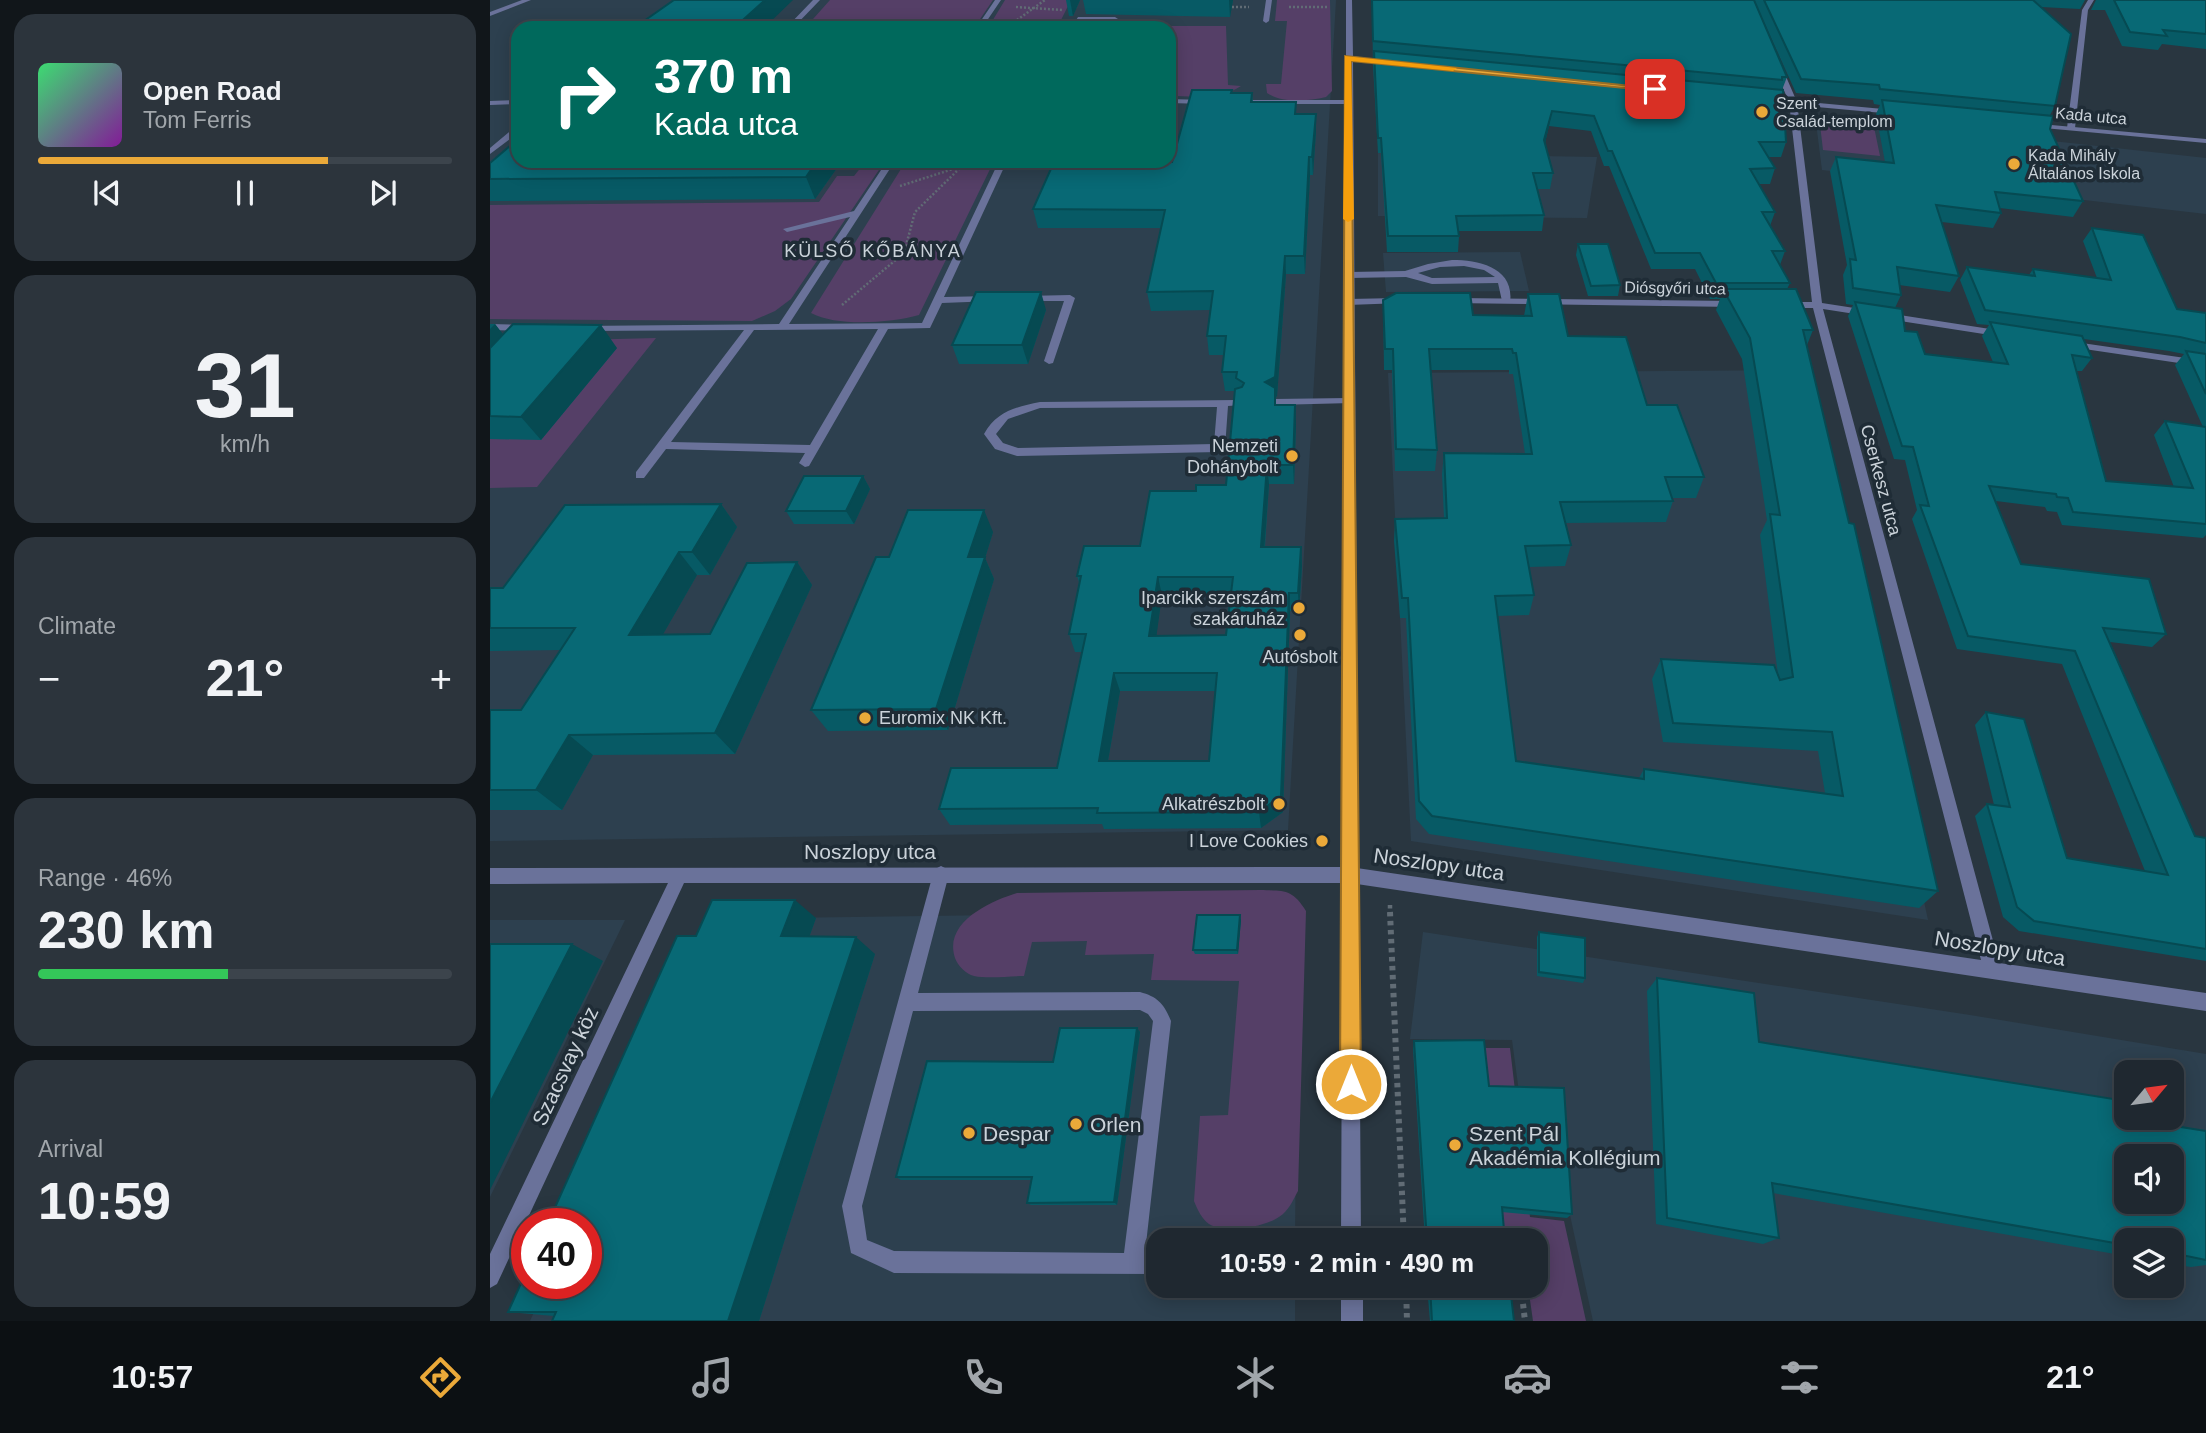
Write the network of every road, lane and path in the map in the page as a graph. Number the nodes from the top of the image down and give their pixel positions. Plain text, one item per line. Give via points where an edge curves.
1 (528, 0) edge
2 (817, 0) edge
3 (1045, 0) edge
4 (1269, 0) edge
5 (1349, 0) edge
6 (2091, 0) edge
7 (996, 3) edge
8 (1034, 8) junction
9 (1071, 10) dead end
10 (1082, 10) dead end
11 (490, 14) edge
12 (1078, 19) joint
13 (1115, 19) dead end
14 (796, 21) edge
15 (984, 21) edge
16 (1017, 21) edge
17 (1266, 21) dead end
18 (1770, 51) edge
19 (1347, 58) junction
20 (1394, 62) edge
21 (1256, 92) dead end
22 (1752, 98) edge
23 (511, 102) edge
24 (1176, 102) edge
25 (1216, 102) edge
26 (1229, 102) edge
27 (1254, 102) junction
28 (1348, 102) junction
29 (1793, 102) junction
30 (490, 103) edge
31 (1904, 113) edge
32 (2029, 124) edge
33 (2071, 128) junction
34 (511, 135) edge
35 (2206, 141) edge
36 (490, 152) edge
37 (886, 168) edge
38 (958, 168) edge
39 (960, 168) edge
40 (1000, 168) edge
41 (869, 195) junction
42 (857, 213) junction
43 (787, 229) dead end
44 (1349, 275) junction
45 (1005, 299) edge
46 (1018, 299) edge
47 (940, 300) junction
48 (1414, 301) edge
49 (1441, 301) edge
50 (1507, 301) junction
51 (1348, 302) junction
52 (1749, 304) edge
53 (1776, 305) edge
54 (1817, 306) junction
55 (836, 310) dead end
56 (752, 326) junction
57 (783, 326) junction
58 (490, 327) edge
59 (884, 327) junction
60 (580, 328) edge
61 (2018, 336) edge
62 (532, 337) edge
63 (2058, 342) edge
64 (1049, 361) dead end
65 (2206, 365) edge
66 (1348, 401) junction
67 (1273, 402) edge
68 (1223, 403) junction
69 (1238, 403) edge
70 (662, 445) junction
71 (813, 449) junction
72 (805, 463) dead end
73 (640, 475) dead end
74 (941, 874) junction
75 (680, 875) junction
76 (1350, 875) junction
77 (490, 876) edge
78 (1390, 880) junction
79 (1992, 970) junction
80 (907, 1002) junction
81 (2206, 1002) edge
82 (1352, 1228) edge
83 (1403, 1228) edge
84 (1133, 1264) junction
85 (1146, 1264) edge
86 (490, 1277) edge
87 (1352, 1298) edge
88 (1406, 1298) edge
89 (1522, 1298) edge
90 (1352, 1321) edge
91 (1407, 1321) edge
92 (1525, 1321) edge

1 - 11 street
2 - 14 street
3 - 8 path
4 - 17 street
5 - 19 street
6 - 33 street via 2085,10
7 - 8 path
7 - 15 street
8 - 9 path
8 - 16 path
10 - 12 street
12 - 13 street
18 - 29 street, Cserkesz utca
19 - 20 street
19 - 28 street
21 - 27 street
22 - 29 street
23 - 30 street
24 - 25 street
26 - 27 street
27 - 28 street
28 - 44 street
29 - 31 street
29 - 54 street, Cserkesz utca
32 - 33 street, Kada utca
33 - 35 street, Kada utca
34 - 36 street
37 - 41 street
38 - 41 path
39 - 55 path via 915,212 904,253
40 - 47 street
41 - 42 street
42 - 43 street
42 - 57 street
44 - 50 street via 1485,272 1500,277
44 - 51 street
45 - 47 street
46 - 64 street via 1070,298
47 - 59 street via 926,326
48 - 51 street
49 - 50 street, Diósgyőri utca
50 - 52 street, Diósgyőri utca
51 - 66 street
53 - 54 street
54 - 61 street
54 - 79 street, Cserkesz utca
56 - 57 street
56 - 60 street
56 - 70 street
57 - 59 street
58 - 62 street via 540,328
59 - 71 street
63 - 65 street
66 - 67 street
66 - 76 street
68 - 68 street via 1040,405 1010,412 996,422 990,435 999,446 1017,452 1219,448
68 - 69 street
70 - 71 street
70 - 73 street
71 - 72 street
74 - 75 street, Noszlopy utca
74 - 76 street, Noszlopy utca
74 - 80 street
75 - 77 street, Noszlopy utca
75 - 86 street, Szacsvay köz
76 - 78 street, Noszlopy utca
76 - 82 street
78 - 79 street, Noszlopy utca
78 - 83 path
79 - 81 street, Noszlopy utca
80 - 84 street via 1140,1001 1150,1002 1157,1010 1162,1021
80 - 84 street via 852,1206 858,1246 894,1262
84 - 85 street
87 - 90 street
88 - 91 path
89 - 92 path

